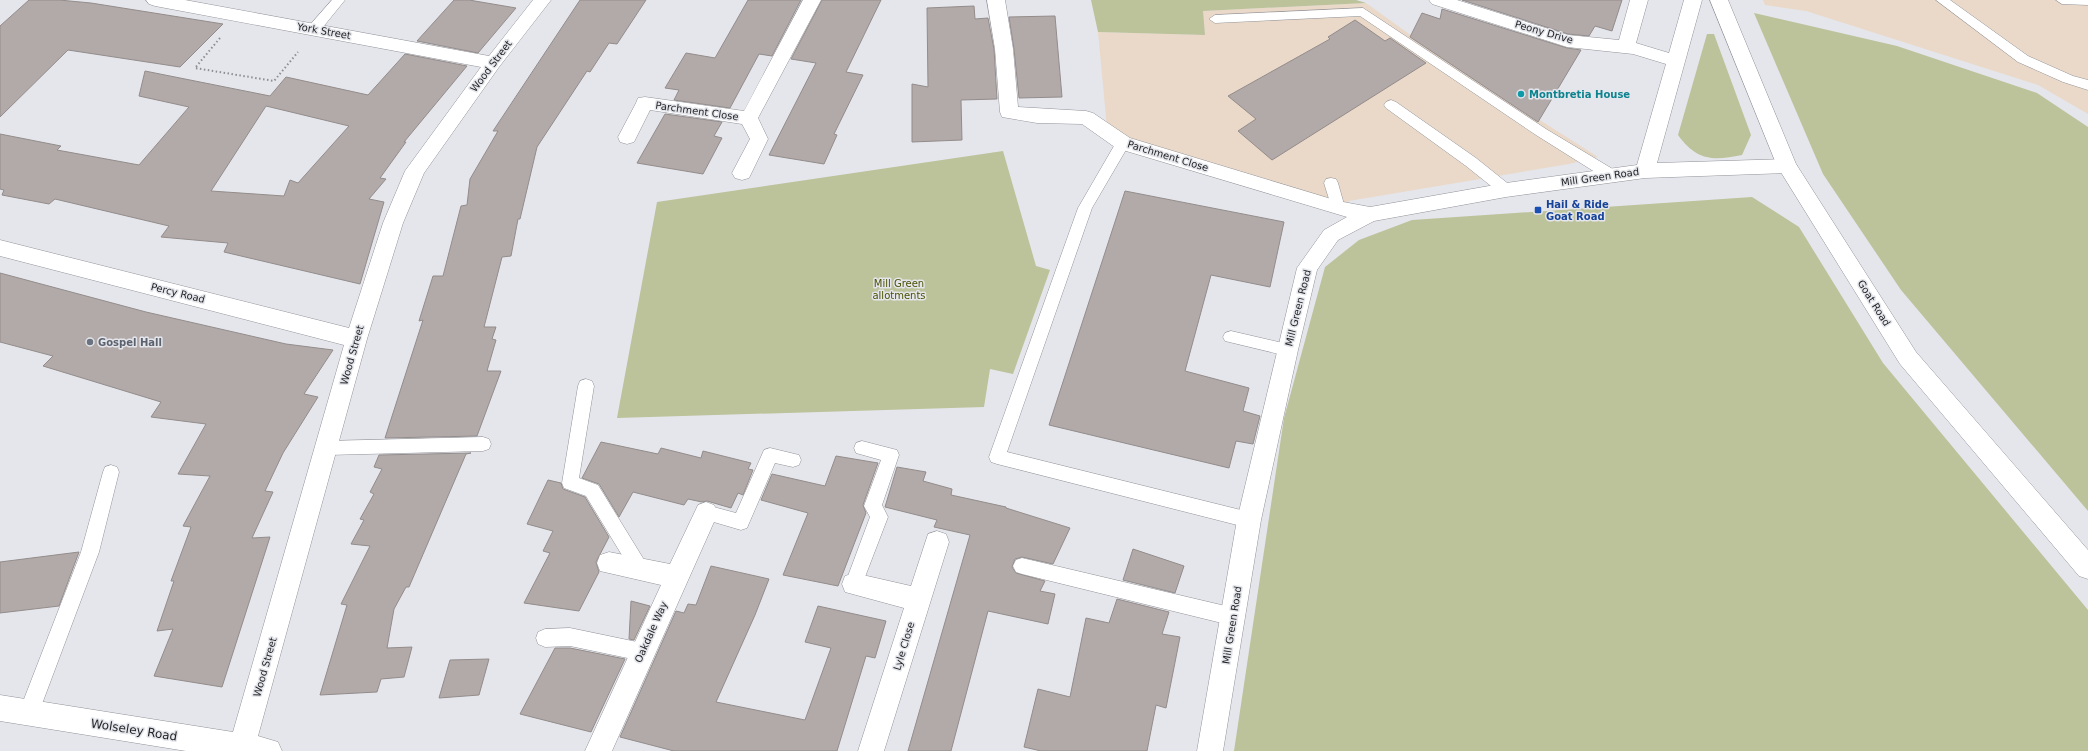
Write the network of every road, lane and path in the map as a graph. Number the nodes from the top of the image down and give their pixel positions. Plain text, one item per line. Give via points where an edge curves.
1 (155, 0) edge
2 (340, 0) edge
3 (542, 0) edge
4 (812, 0) edge
5 (996, 0) edge
6 (1438, 0) edge
7 (1639, 0) edge
8 (1693, 0) edge
9 (1719, 0) edge
10 (1942, 0) edge
11 (2062, 0) edge
12 (2088, 0) edge
13 (238, 16) junction
14 (1215, 19) dead end
15 (316, 30) junction
16 (1626, 47) junction
17 (1676, 61) junction
18 (493, 63) junction
19 (2088, 85) edge
20 (1391, 105) dead end
21 (749, 118) junction
22 (627, 137) dead end
23 (1124, 143) junction
24 (1787, 166) junction
25 (1645, 171) junction
26 (742, 173) dead end
27 (1611, 175) junction
28 (1331, 184) dead end
29 (1506, 190) junction
30 (1338, 208) junction
31 (1370, 214) junction
32 (0, 248) edge
33 (1231, 337) dead end
34 (356, 339) junction
35 (1287, 350) junction
36 (586, 386) dead end
37 (483, 444) dead end
38 (327, 448) junction
39 (862, 448) dead end
40 (793, 460) dead end
41 (111, 472) dead end
42 (706, 513) joint
43 (1248, 520) junction
44 (937, 542) dead end
45 (609, 563) dead end
46 (1022, 566) dead end
47 (2088, 568) edge
48 (640, 570) junction
49 (676, 577) junction
50 (854, 584) joint
51 (919, 600) junction
52 (1234, 618) junction
53 (545, 638) dead end
54 (642, 652) junction
55 (0, 708) edge
56 (29, 712) junction
57 (242, 747) junction
58 (269, 751) edge
59 (598, 751) edge
60 (871, 751) edge
61 (1210, 751) edge

1 - 13 street, York Street
2 - 15 lane
3 - 18 street, Wood Street
4 - 21 street, Parchment Close
5 - 23 street, Parchment Close via 1004,49 1009,112 1086,118
6 - 16 street, Peony Drive via 1567,41
7 - 16 street
8 - 17 street
9 - 24 street, Goat Road
10 - 19 lane via 2023,59
11 - 12 lane
13 - 15 street, York Street
13 - 15 path via 195,68 274,81
14 - 27 lane via 1363,12 1541,132
15 - 18 street, York Street
16 - 17 street, Peony Drive
17 - 25 street
18 - 34 street, Wood Street via 415,171 393,223
20 - 29 lane
21 - 22 street, Parchment Close via 645,103
21 - 26 street via 760,139
23 - 30 street, Parchment Close
23 - 43 lane via 1085,208 997,457
24 - 25 street, Mill Green Road
24 - 47 street, Goat Road via 1908,358
25 - 27 street, Mill Green Road
27 - 29 street, Mill Green Road
28 - 30 lane
29 - 31 street, Mill Green Road
30 - 31 street, Parchment Close
31 - 35 street, Mill Green Road via 1331,235 1307,268
32 - 34 street, Percy Road
33 - 35 lane
34 - 38 street, Wood Street
35 - 43 street, Mill Green Road
36 - 48 lane via 570,483 592,490
37 - 38 lane
38 - 57 street, Wood Street
39 - 50 lane via 891,455 873,506 878,517
40 - 42 lane via 770,454 741,522
41 - 56 lane via 90,552
42 - 49 street, Oakdale Way
43 - 52 street, Mill Green Road
44 - 51 street, Lyle Close
45 - 48 street
46 - 52 lane
48 - 49 street
49 - 54 street, Oakdale Way
50 - 51 street
51 - 60 street, Lyle Close
52 - 61 street, Mill Green Road
53 - 54 lane via 570,637
54 - 59 street, Oakdale Way
55 - 56 street, Wolseley Road
56 - 57 street, Wolseley Road
57 - 58 street, Wolseley Road

